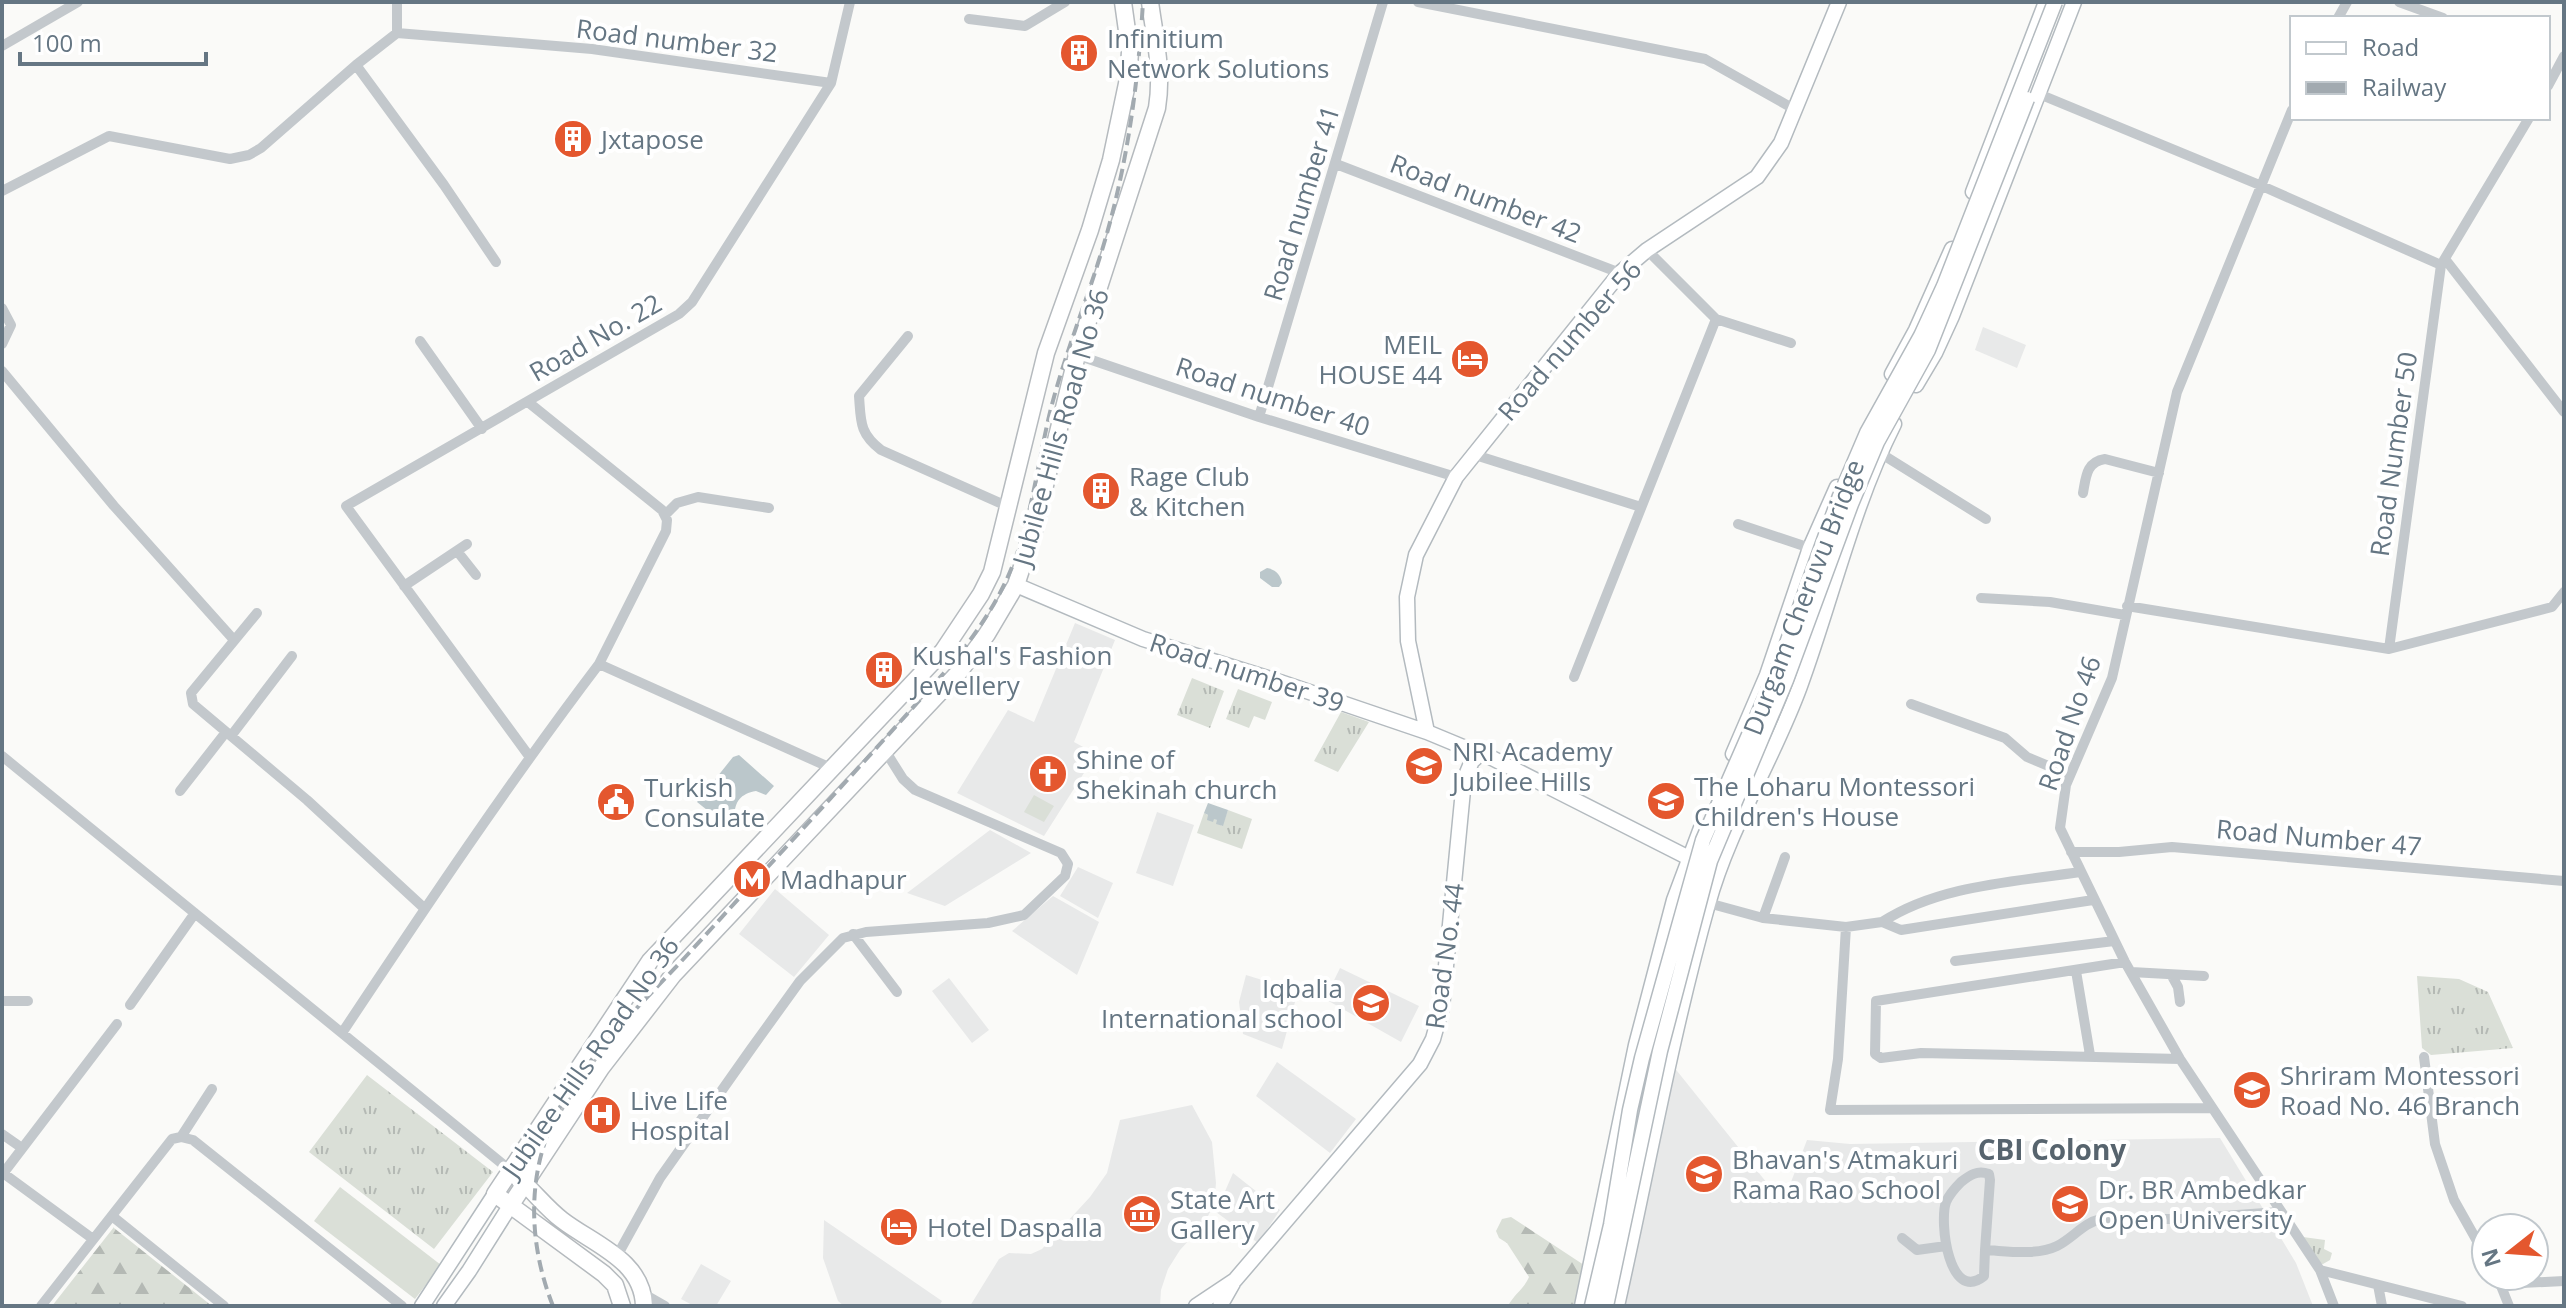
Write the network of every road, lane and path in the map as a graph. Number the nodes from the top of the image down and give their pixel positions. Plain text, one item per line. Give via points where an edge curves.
1 (78, 2) edge
2 (397, 2) edge
3 (850, 2) edge
4 (1065, 2) edge
5 (1123, 2) edge
6 (1150, 2) edge
7 (1383, 2) edge
8 (1418, 2) edge
9 (1839, 2) edge
10 (2046, 2) edge
11 (2055, 2) edge
12 (2065, 2) edge
13 (2074, 2) edge
14 (2399, 2) edge
15 (2438, 16) edge
16 (969, 19) dead end
17 (397, 33) junction
18 (2, 46) edge
19 (2564, 56) edge
20 (356, 65) junction
21 (2551, 74) edge
22 (831, 83) junction
23 (2039, 94) junction
24 (1794, 109) junction
25 (2290, 115) edge
26 (2528, 120) edge
27 (1336, 164) junction
28 (2262, 186) junction
29 (2, 191) edge
30 (1965, 215) junction
31 (1987, 223) junction
32 (1647, 250) junction
33 (496, 262) dead end
34 (2443, 262) junction
35 (1620, 273) junction
36 (2, 308) edge
37 (1716, 319) junction
38 (908, 336) dead end
39 (420, 341) dead end
40 (1791, 343) dead end
41 (2, 344) edge
42 (1077, 355) junction
43 (2, 371) edge
44 (528, 402) junction
45 (2564, 412) edge
46 (1259, 417) junction
47 (482, 429) junction
48 (1880, 453) junction
49 (1472, 454) junction
50 (2159, 473) junction
51 (1456, 477) junction
52 (1014, 482) junction
53 (1044, 492) junction
54 (2083, 493) dead end
55 (1009, 507) junction
56 (1641, 507) junction
57 (769, 508) dead end
58 (665, 515) junction
59 (1986, 519) dead end
60 (1738, 524) dead end
61 (1810, 548) junction
62 (476, 575) dead end
63 (1016, 585) junction
64 (404, 586) junction
65 (2564, 592) edge
66 (1981, 598) dead end
67 (2126, 610) junction
68 (257, 613) dead end
69 (234, 640) junction
70 (2389, 649) junction
71 (292, 656) dead end
72 (599, 664) junction
73 (1574, 677) dead end
74 (1911, 704) dead end
75 (1427, 732) junction
76 (229, 734) junction
77 (886, 752) junction
78 (1480, 754) junction
79 (2, 756) edge
80 (529, 756) junction
81 (831, 768) junction
82 (2070, 775) junction
83 (180, 791) dead end
84 (2071, 852) junction
85 (1785, 857) dead end
86 (1689, 858) junction
87 (2080, 872) junction
88 (2564, 881) edge
89 (2093, 900) junction
90 (1708, 903) junction
91 (424, 908) junction
92 (195, 913) junction
93 (1763, 918) junction
94 (1882, 922) junction
95 (1846, 927) junction
96 (853, 934) junction
97 (2114, 941) junction
98 (1955, 961) dead end
99 (2128, 967) junction
100 (2076, 971) junction
101 (2172, 976) junction
102 (2204, 976) dead end
103 (897, 992) dead end
104 (2, 1001) edge
105 (28, 1001) dead end
106 (2180, 1002) dead end
107 (130, 1005) dead end
108 (117, 1024) dead end
109 (342, 1033) junction
110 (1636, 1045) junction
111 (2090, 1055) junction
112 (2424, 1057) dead end
113 (2180, 1059) junction
114 (1667, 1075) junction
115 (212, 1089) dead end
116 (2212, 1108) junction
117 (2, 1134) edge
118 (181, 1137) junction
119 (22, 1148) junction
120 (510, 1170) junction
121 (2, 1174) edge
122 (525, 1183) junction
123 (495, 1194) junction
124 (510, 1206) junction
125 (2279, 1212) junction
126 (112, 1216) junction
127 (2470, 1228) edge
128 (1902, 1238) dead end
129 (93, 1239) junction
130 (1946, 1246) junction
131 (1985, 1250) junction
132 (617, 1256) junction
133 (2320, 1270) junction
134 (1235, 1280) junction
135 (2378, 1285) junction
136 (644, 1300) edge
137 (41, 1306) edge
138 (224, 1306) edge
139 (402, 1306) edge
140 (422, 1306) edge
141 (444, 1306) edge
142 (622, 1306) edge
143 (665, 1306) edge
144 (1196, 1306) edge
145 (1220, 1306) edge
146 (1582, 1306) edge
147 (1592, 1306) edge
148 (1606, 1306) edge
149 (1617, 1306) edge
150 (2334, 1306) edge
151 (2382, 1306) edge
152 (2462, 1306) edge

1 - 18 street
2 - 17 street
3 - 22 street, Road No. 22
4 - 16 street via 1025,26
5 - 52 main road, Jubilee Hills Road No 36 via 1128,79 1111,160 1046,353
6 - 42 main road, Jubilee Hills Road No 36 via 1160,59 1157,108
7 - 27 street, Road number 41
8 - 24 street via 1705,59
9 - 24 main road, Road number 56
10 - 30 main road
11 - 147 main road, Durgam Cheruvu Bridge, bridge via 1944,286 1867,433 1777,671 1703,840 1642,1058
12 - 148 main road, Durgam Cheruvu Bridge, bridge via 1951,296 1877,442 1710,861 1660,1051
13 - 23 main road
14 - 15 street
17 - 20 street
17 - 22 street, Road number 32 via 592,49
19 - 21 street
20 - 29 street via 249,155 230,159 109,136
20 - 33 street
22 - 44 street, Road No. 22 via 692,302
23 - 28 street
23 - 31 main road
24 - 32 main road, Road number 56 via 1781,143 1757,177
25 - 28 street, Road No 46
26 - 34 street
27 - 35 street, Road number 42
27 - 46 street, Road number 41
28 - 34 street
28 - 50 street, Road No 46 via 2177,392
30 - 31 main road
30 - 61 main road via 1916,330 1863,427
31 - 48 main road via 1935,353
32 - 35 main road, Road number 56
32 - 37 street
34 - 45 street
34 - 70 street, Road Number 50
35 - 49 main road, Road number 56
36 - 41 street via 11,325
37 - 40 street
37 - 56 street
38 - 55 street via 859,396 868,440
39 - 47 street
42 - 46 street, Road number 40
42 - 53 main road, Jubilee Hills Road No 36
43 - 69 street
44 - 47 street, Road No. 22
44 - 58 street
46 - 51 street, Road number 40
47 - 64 street, Road No. 22 via 346,506
48 - 59 street
48 - 90 main road via 1799,688
49 - 51 main road, Road number 56
49 - 56 street
50 - 54 street via 2098,460 2089,467
50 - 67 street, Road No 46
51 - 75 main road, Road number 56 via 1416,555 1407,597 1408,641
52 - 53 main road
52 - 55 main road, Jubilee Hills Road No 36
53 - 63 main road, Jubilee Hills Road No 36
55 - 81 main road, Jubilee Hills Road No 36 via 992,572 964,622 943,651
56 - 73 street
57 - 58 street via 698,497 677,503
58 - 72 street via 666,531
60 - 61 street
61 - 86 main road via 1767,675
62 - 64 street via 462,548
63 - 75 main road, Road number 39 via 1143,639
63 - 77 main road, Jubilee Hills Road No 36 via 960,671
64 - 80 street
65 - 70 street via 2552,607
66 - 67 street
67 - 70 street
67 - 82 street, Road No 46 via 2112,678
68 - 69 street
69 - 76 street via 191,693 193,704
71 - 76 street
72 - 80 street
72 - 81 street
74 - 82 street via 2005,738 2027,757
75 - 78 main road, Road number 39
76 - 83 street
76 - 91 street
77 - 96 street via 915,790 1061,853 1068,869 1024,915
77 - 122 main road, Jubilee Hills Road No 36 via 673,975 601,1068
78 - 86 main road
78 - 134 main road, Road No. 44 via 1464,780 1442,1007 1433,1039 1420,1064
79 - 92 street
80 - 91 street
81 - 120 main road, Jubilee Hills Road No 36 via 650,961
82 - 84 street, Road No 46 via 2060,828
84 - 87 street, Road No 46
84 - 88 street, Road Number 47 via 2172,847
85 - 93 street
86 - 110 main road
87 - 89 street, Road No 46
87 - 94 street via 1960,891 1903,909
89 - 94 street via 1901,930
89 - 97 street, Road No 46
90 - 93 street
90 - 114 main road
91 - 109 street
92 - 107 street
92 - 109 street
93 - 95 street
94 - 95 street
95 - 116 street via 1830,1110
96 - 103 street
96 - 132 street via 800,981 660,1178
97 - 98 street
97 - 99 street, Road No 46
99 - 100 street
99 - 101 street
99 - 113 street, Road No 46
100 - 111 street
100 - 111 street via 1876,1001 1875,1054
101 - 102 street
101 - 106 street
104 - 105 street
108 - 119 street
109 - 120 street
110 - 114 main road
110 - 146 main road
111 - 113 street
112 - 127 street via 2435,1144
113 - 116 street, Road No 46
114 - 149 main road
115 - 118 street
116 - 125 street, Road No 46
117 - 119 street
118 - 126 street via 172,1139
118 - 139 street via 193,1140
119 - 121 street
120 - 122 main road
120 - 123 main road, Jubilee Hills Road No 36
121 - 129 street
122 - 124 main road, Jubilee Hills Road No 36
122 - 132 main road via 563,1221
123 - 124 main road
123 - 140 main road
124 - 141 main road
124 - 142 main road via 604,1274 615,1285
125 - 131 street via 2101,1219 2053,1248
125 - 133 street, Road No 46
126 - 129 street
126 - 138 street
128 - 130 street via 1917,1250
129 - 137 street
130 - 131 street via 1956,1275 1967,1281 1984,1276
130 - 131 street via 1947,1198 1969,1175 1981,1172 1990,1180
132 - 136 main road via 632,1271
133 - 135 street
133 - 150 street, Road No 46
134 - 144 main road, Road No. 44
134 - 145 main road
135 - 151 street
135 - 152 street
136 - 143 street

